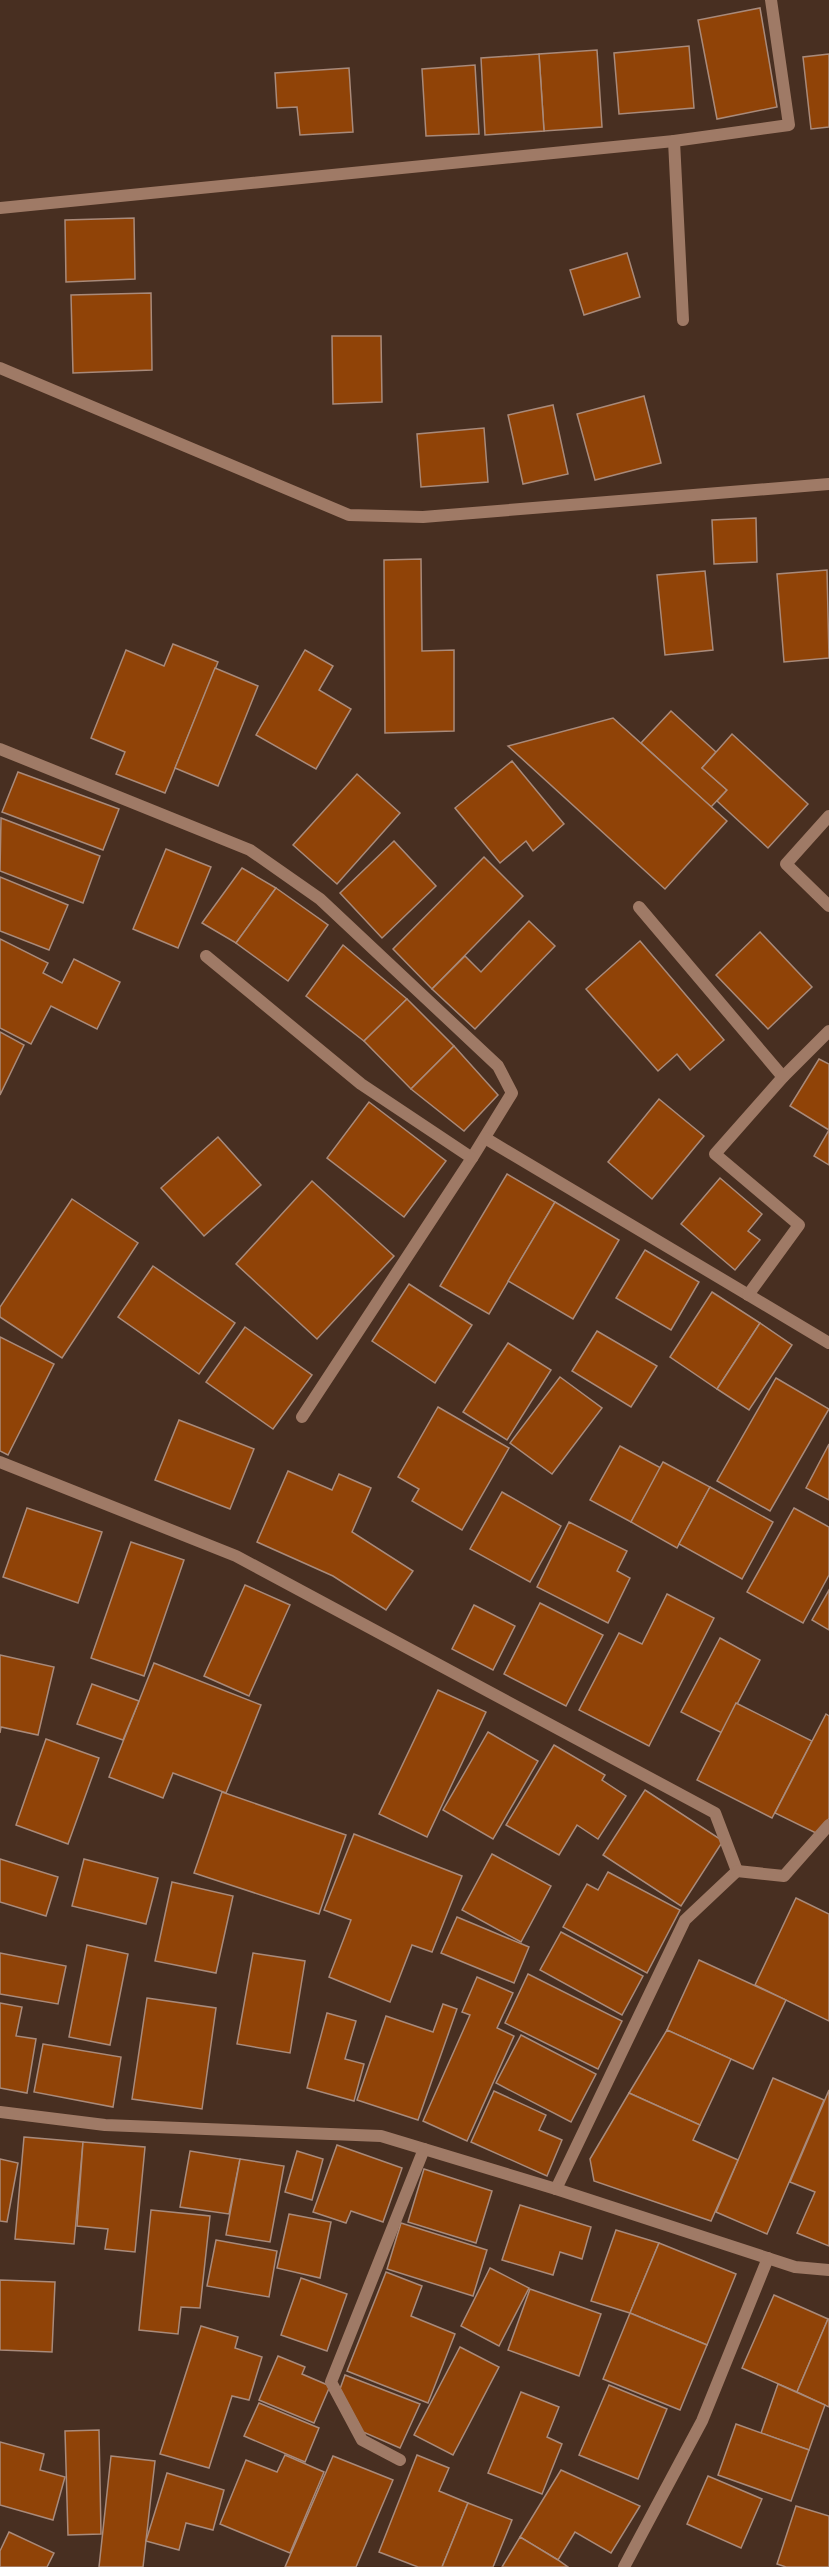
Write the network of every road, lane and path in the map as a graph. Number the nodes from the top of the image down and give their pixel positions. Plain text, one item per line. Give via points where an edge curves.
1 (771, 0) edge
2 (674, 141) junction
3 (0, 208) edge
4 (683, 320) dead end
5 (0, 368) edge
6 (829, 484) edge
7 (0, 749) edge
8 (829, 816) edge
9 (829, 906) edge
10 (639, 907) dead end
11 (206, 956) dead end
12 (829, 1031) edge
13 (783, 1077) junction
14 (485, 1138) junction
15 (472, 1158) junction
16 (748, 1294) junction
17 (829, 1342) edge
18 (302, 1417) dead end
19 (0, 1462) edge
20 (829, 1825) edge
21 (737, 1871) junction
22 (0, 2112) edge
23 (424, 2149) junction
24 (556, 2189) junction
25 (768, 2258) junction
26 (829, 2270) edge
27 (400, 2460) dead end
28 (624, 2567) edge

1 - 2 street via 789,125
2 - 3 street
2 - 4 street
5 - 6 street via 349,515 423,517
7 - 14 street via 250,850 320,899 498,1066 512,1093
8 - 9 street via 786,864
10 - 13 street
11 - 15 street via 361,1084
12 - 13 street
13 - 16 street via 715,1154 799,1225
14 - 15 street
14 - 16 street
15 - 18 street
16 - 17 street
19 - 21 street via 236,1556 715,1813
20 - 21 street via 784,1876
21 - 24 street via 685,1920
22 - 23 street via 105,2125 381,2136
23 - 24 street
23 - 27 street via 331,2382 362,2440
24 - 25 street
25 - 26 street via 795,2267
25 - 28 street via 702,2421

